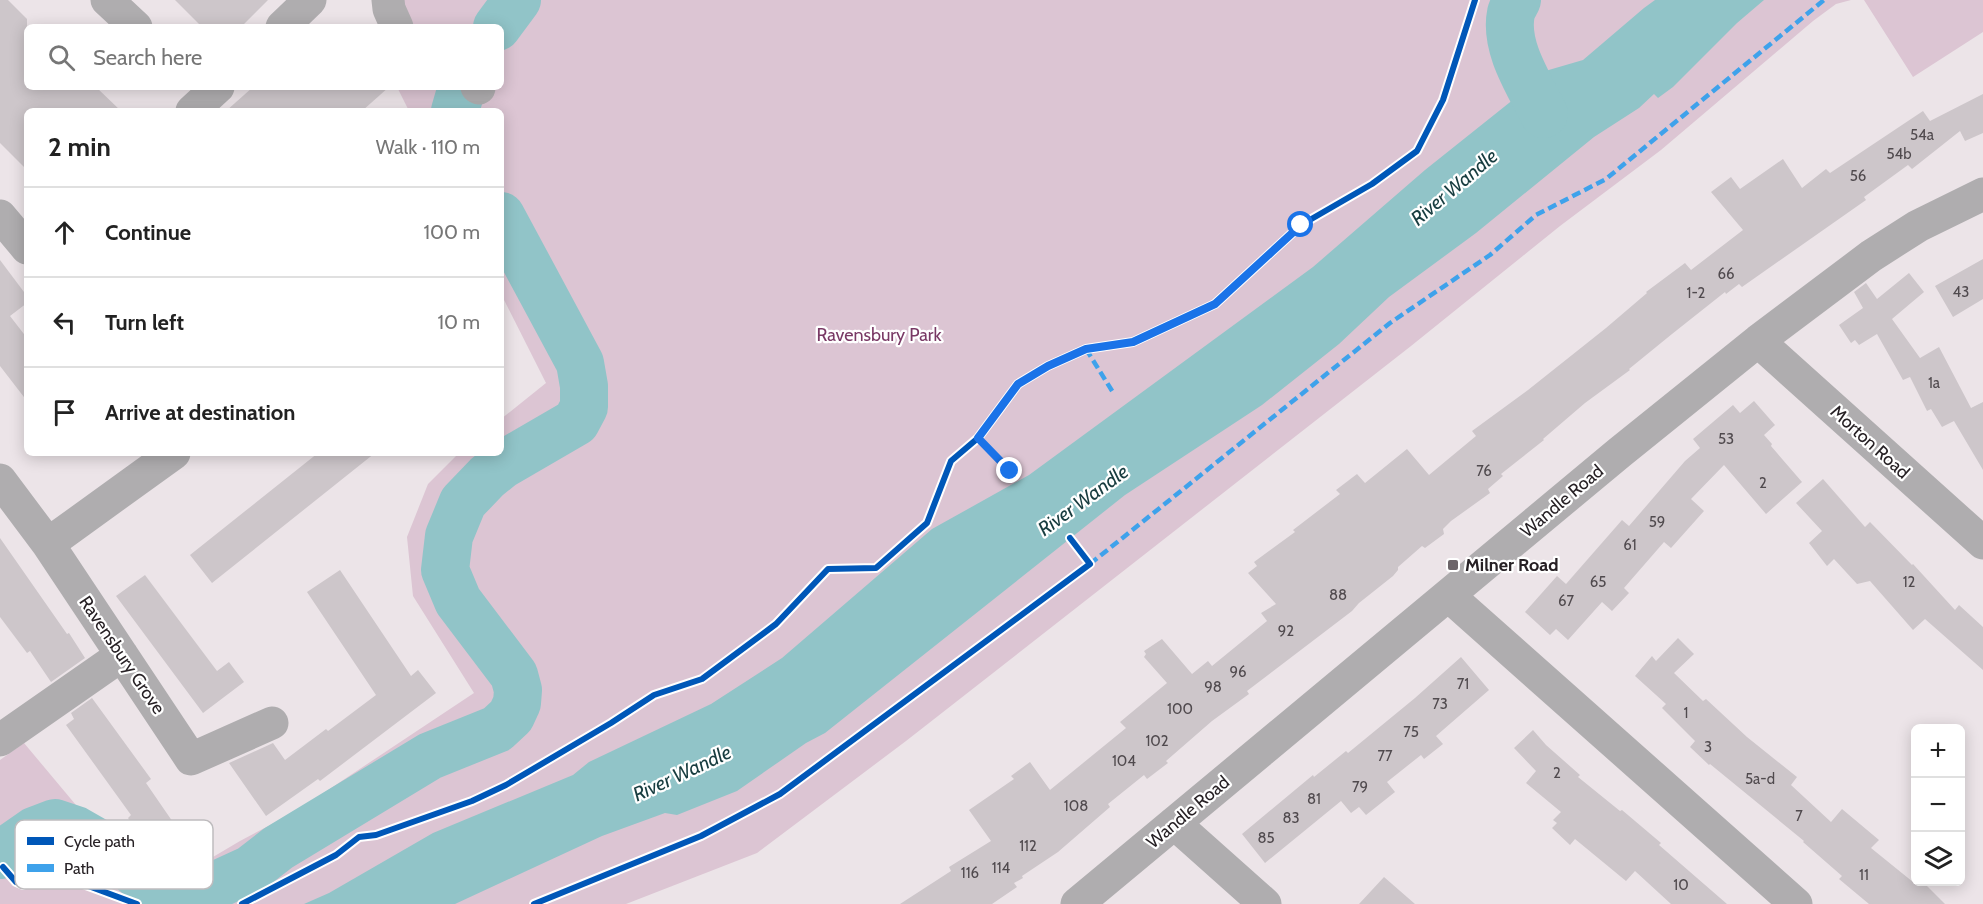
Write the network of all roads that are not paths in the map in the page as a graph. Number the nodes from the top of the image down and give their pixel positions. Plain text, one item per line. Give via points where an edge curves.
1 (107, 0) edge
2 (310, 0) edge
3 (388, 0) edge
4 (133, 24) edge
5 (285, 24) edge
6 (396, 24) edge
7 (1983, 194) edge
8 (0, 216) edge
9 (24, 244) edge
10 (1758, 341) junction
11 (162, 456) edge
12 (0, 480) edge
13 (1983, 543) edge
14 (48, 544) junction
15 (1449, 596) junction
16 (122, 655) junction
17 (272, 723) dead end
18 (0, 740) edge
19 (1174, 823) junction
20 (1077, 904) edge
21 (1265, 904) edge
22 (1796, 904) edge

1 - 4 street
2 - 5 street
3 - 6 street
7 - 10 street, Wandle Road via 1918,226 1871,256
8 - 9 street
10 - 13 street, Morton Road
10 - 15 street, Wandle Road
11 - 14 street
12 - 14 street, Ravensbury Grove
14 - 16 street, Ravensbury Grove
15 - 19 street, Wandle Road
15 - 22 street
16 - 17 street, Ravensbury Grove via 191,759
16 - 18 street
19 - 20 street, Wandle Road
19 - 21 street

